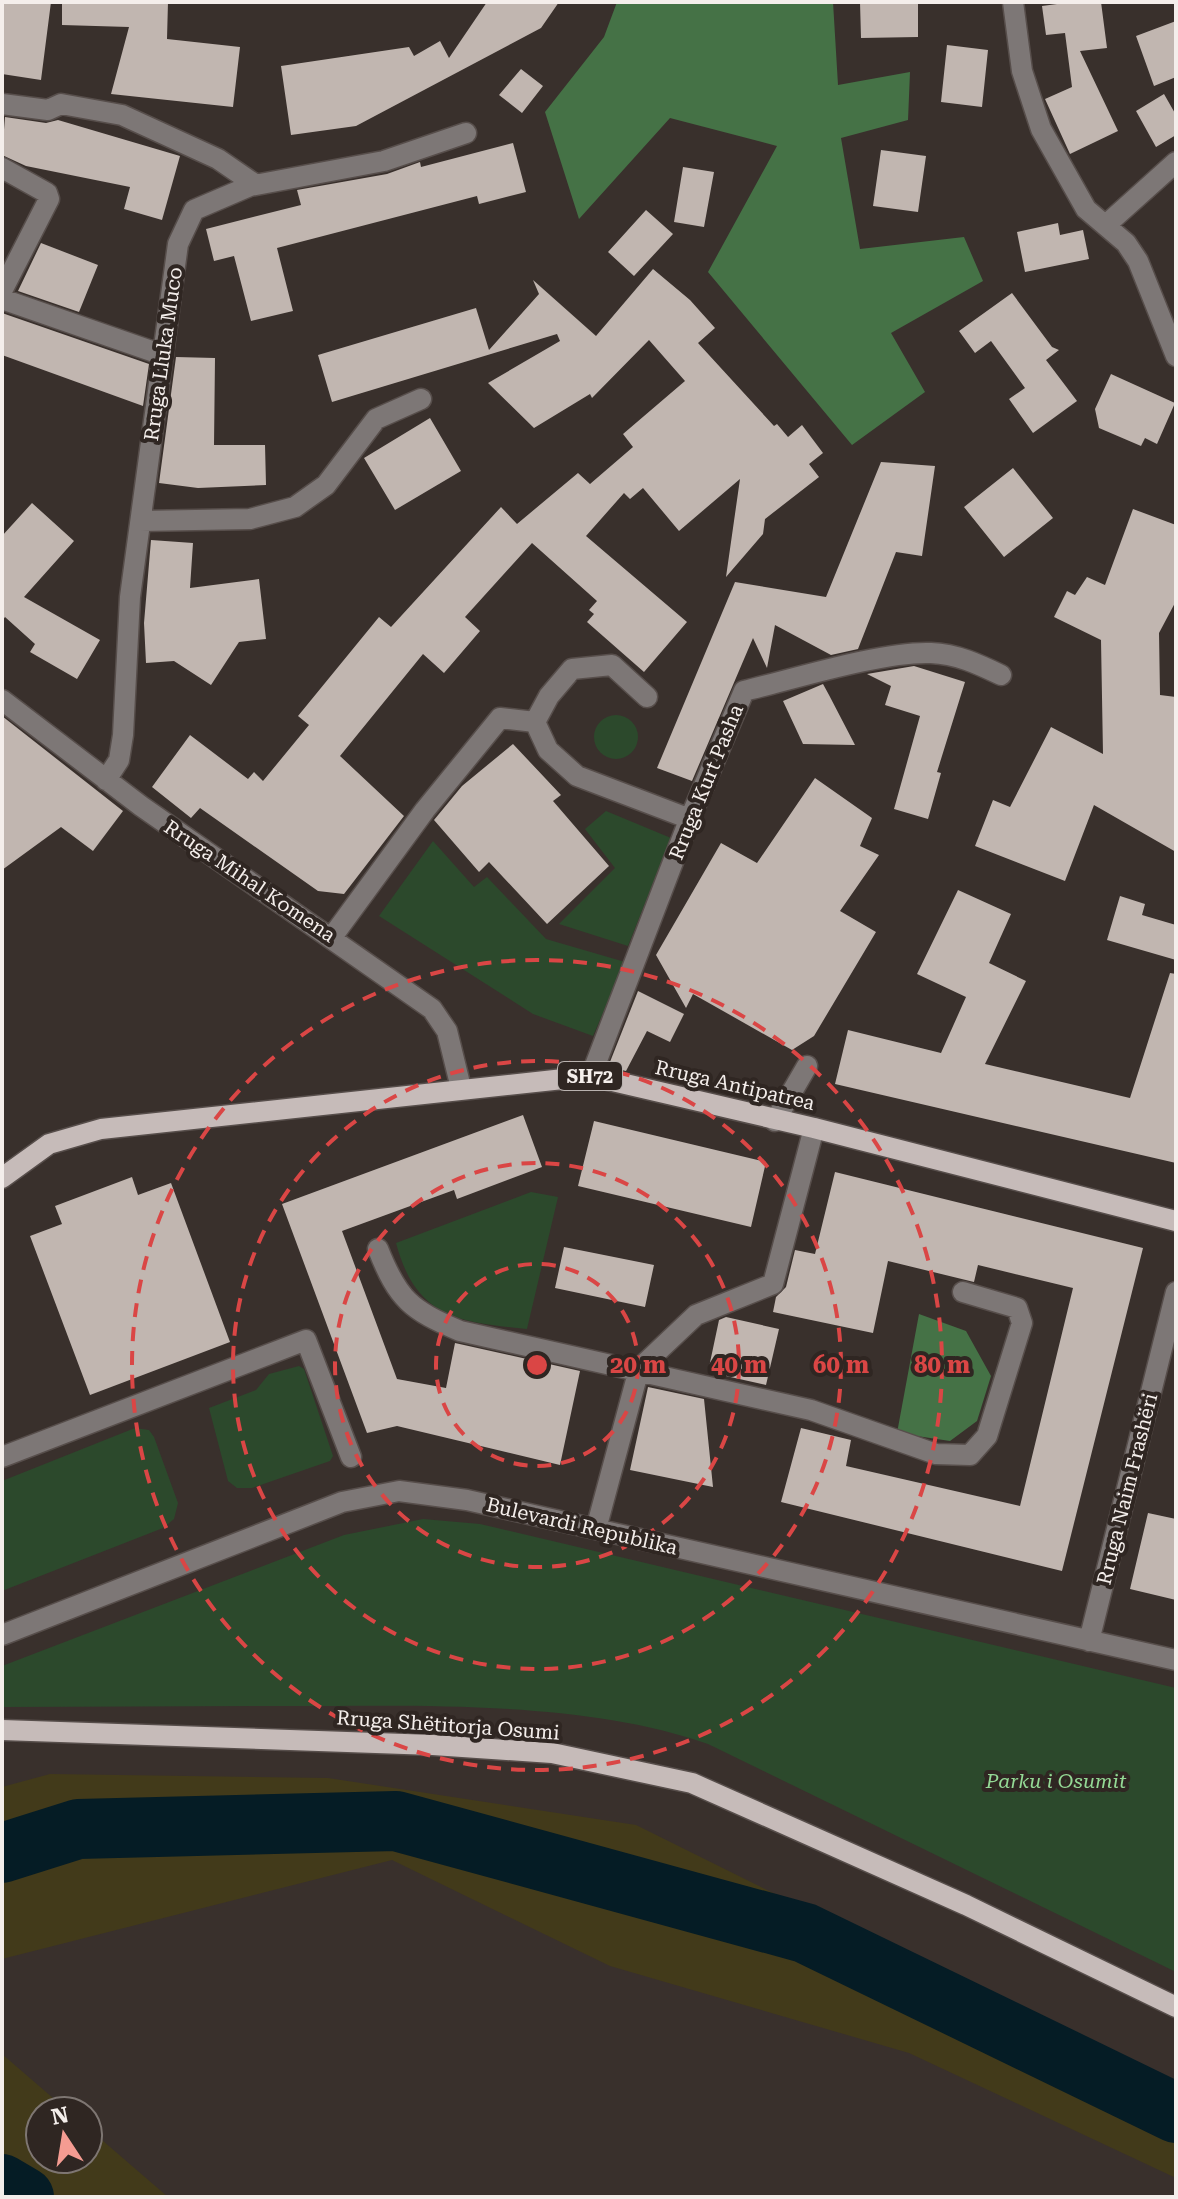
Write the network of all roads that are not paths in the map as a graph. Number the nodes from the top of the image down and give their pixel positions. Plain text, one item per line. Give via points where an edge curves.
1 (1013, 2) edge
2 (2, 104) edge
3 (466, 133) dead end
4 (1176, 162) edge
5 (2, 168) edge
6 (256, 185) junction
7 (1107, 224) junction
8 (2, 291) edge
9 (2, 299) edge
10 (163, 355) junction
11 (1176, 356) edge
12 (421, 399) dead end
13 (141, 521) junction
14 (1001, 675) dead end
15 (647, 697) dead end
16 (2, 700) edge
17 (535, 722) junction
18 (106, 780) junction
19 (690, 819) junction
20 (332, 937) junction
21 (807, 1066) dead end
22 (591, 1076) junction
23 (461, 1088) junction
24 (775, 1121) junction
25 (814, 1128) junction
26 (2, 1178) edge
27 (1176, 1221) edge
28 (378, 1249) dead end
29 (963, 1292) dead end
30 (1176, 1292) edge
31 (639, 1369) junction
32 (2, 1457) edge
33 (351, 1457) dead end
34 (596, 1529) junction
35 (2, 1635) edge
36 (1089, 1641) junction
37 (1176, 1660) edge
38 (2, 1730) edge
39 (1176, 2007) edge

1 - 7 street via 1022,71 1037,118 1086,209
2 - 6 street via 48,110 61,104 122,115 218,159
3 - 6 street, Rruga Lluka Muco via 384,161
4 - 7 street
5 - 8 street via 49,199
6 - 10 street, Rruga Lluka Muco via 194,210 178,244
7 - 11 street via 1138,261
9 - 10 street
10 - 13 street, Rruga Lluka Muco
12 - 13 street via 376,419 326,485 295,507 250,519
13 - 18 street, Rruga Lluka Muco via 130,597 123,735 119,760
14 - 19 street, Rruga Kurt Pasha via 966,658 930,653 744,691
15 - 17 street via 612,665 572,669
16 - 18 street, Rruga Mihal Komena
17 - 19 street via 548,750 577,776
17 - 20 street via 500,718
18 - 20 street, Rruga Mihal Komena
19 - 22 street, Rruga Kurt Pasha
20 - 23 street, Rruga Mihal Komena via 432,1009 447,1031
21 - 24 street
22 - 23 main road, Rruga Antipatrea / SH72
22 - 24 main road, Rruga Antipatrea / SH72
23 - 26 main road, Rruga Antipatrea / SH72 via 101,1129 49,1144
24 - 25 main road, Rruga Antipatrea / SH72
25 - 27 main road, Rruga Antipatrea / SH72
25 - 31 street via 773,1284 696,1315
28 - 31 street via 390,1281 417,1312 460,1331
29 - 31 street via 1017,1308 1022,1323 987,1436 970,1455 936,1454 811,1410
30 - 36 street, Rruga Naim Frashëri
31 - 34 street
32 - 33 street via 306,1340
34 - 35 street, Bulevardi Republika via 432,1494 376,1495 342,1502
34 - 36 street, Bulevardi Republika
36 - 37 street, Bulevardi Republika
38 - 39 main road, Rruga Shëtitorja Osumi via 552,1753 692,1783 966,1905

